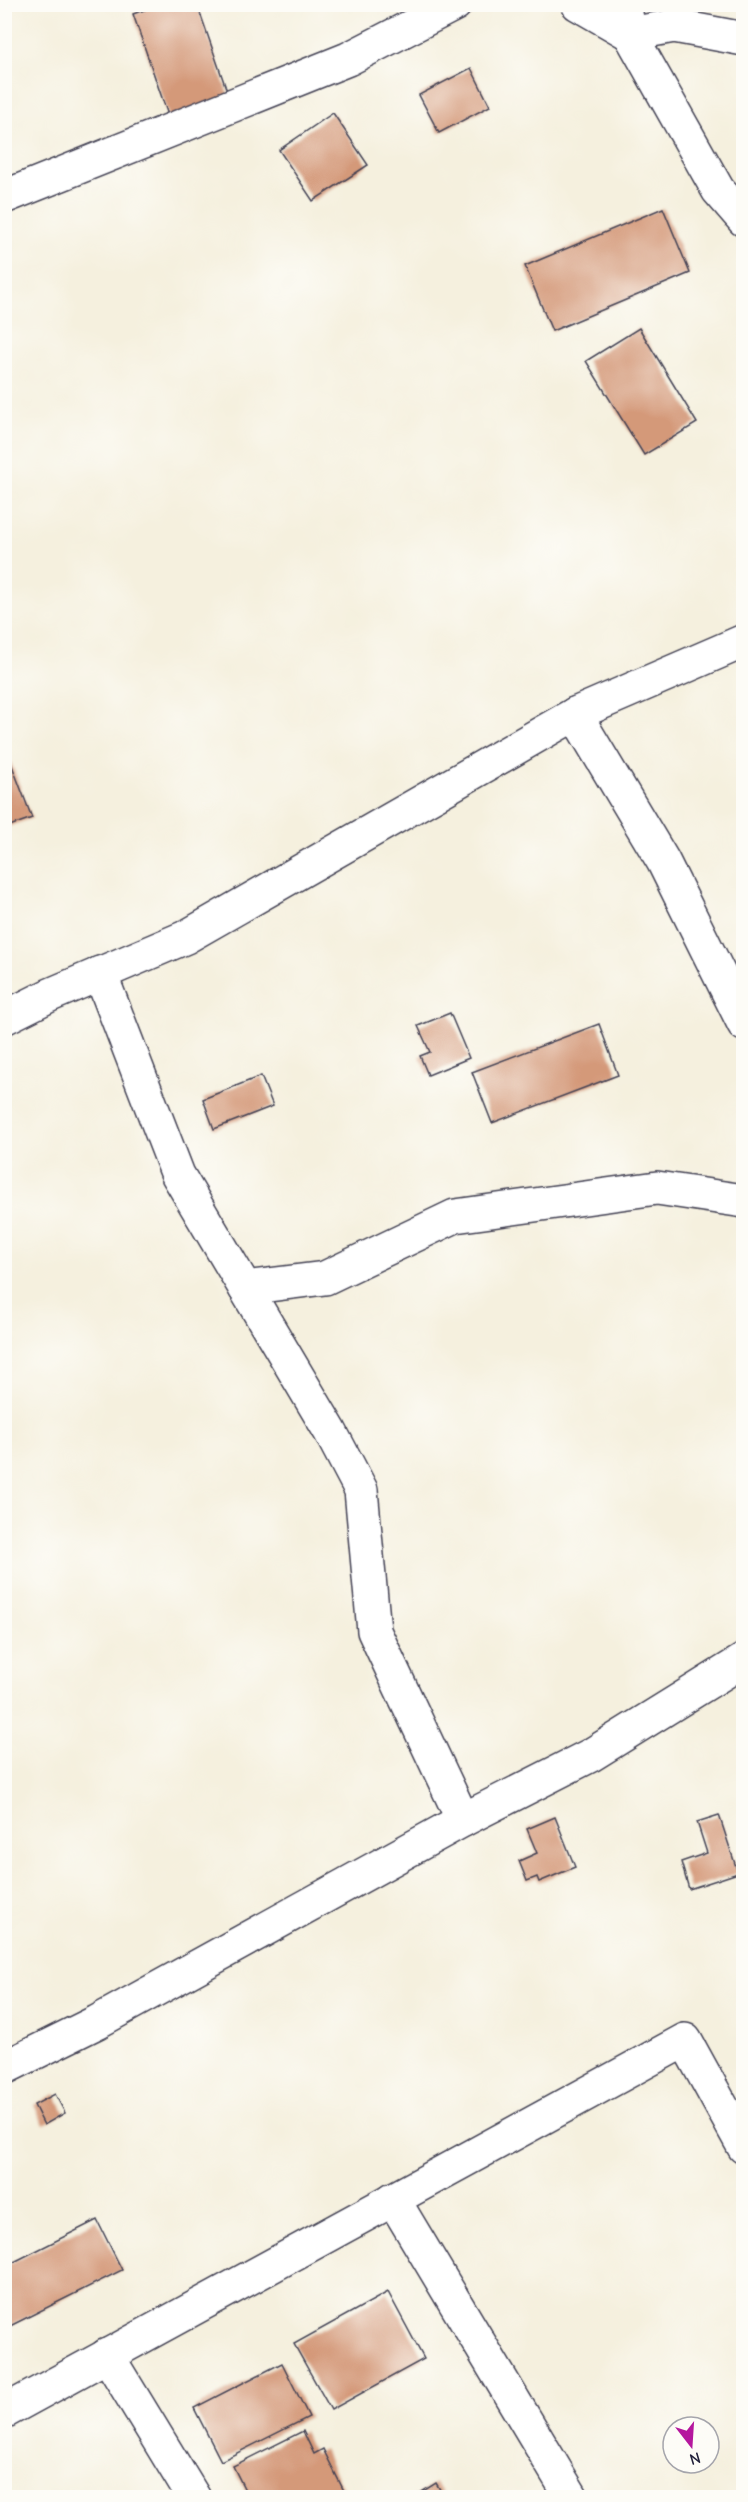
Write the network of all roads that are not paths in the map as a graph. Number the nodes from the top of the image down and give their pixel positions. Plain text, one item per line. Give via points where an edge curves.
1 (455, 4) edge
2 (578, 4) edge
3 (627, 19) edge
4 (744, 39) edge
5 (731, 183) edge
6 (4, 197) edge
7 (744, 220) edge
8 (744, 641) edge
9 (575, 714) junction
10 (100, 973) junction
11 (4, 1018) edge
12 (744, 1024) edge
13 (744, 1201) edge
14 (245, 1288) junction
15 (744, 1660) edge
16 (463, 1820) junction
17 (4, 2068) edge
18 (744, 2147) edge
19 (393, 2199) junction
20 (107, 2355) junction
21 (4, 2412) edge
22 (194, 2498) edge
23 (572, 2498) edge

1 - 6 street via 348,59
2 - 3 street
3 - 4 street
3 - 5 street
5 - 7 street
8 - 9 street
9 - 10 street via 186,937
9 - 12 street via 663,861
10 - 11 street
10 - 14 street via 178,1175
13 - 14 street via 657,1188 454,1216 325,1278
14 - 16 street via 361,1490 374,1631
15 - 16 street via 591,1755
16 - 17 street via 97,2022
18 - 19 street via 685,2040
19 - 20 street
19 - 23 street
20 - 21 street
20 - 22 street

